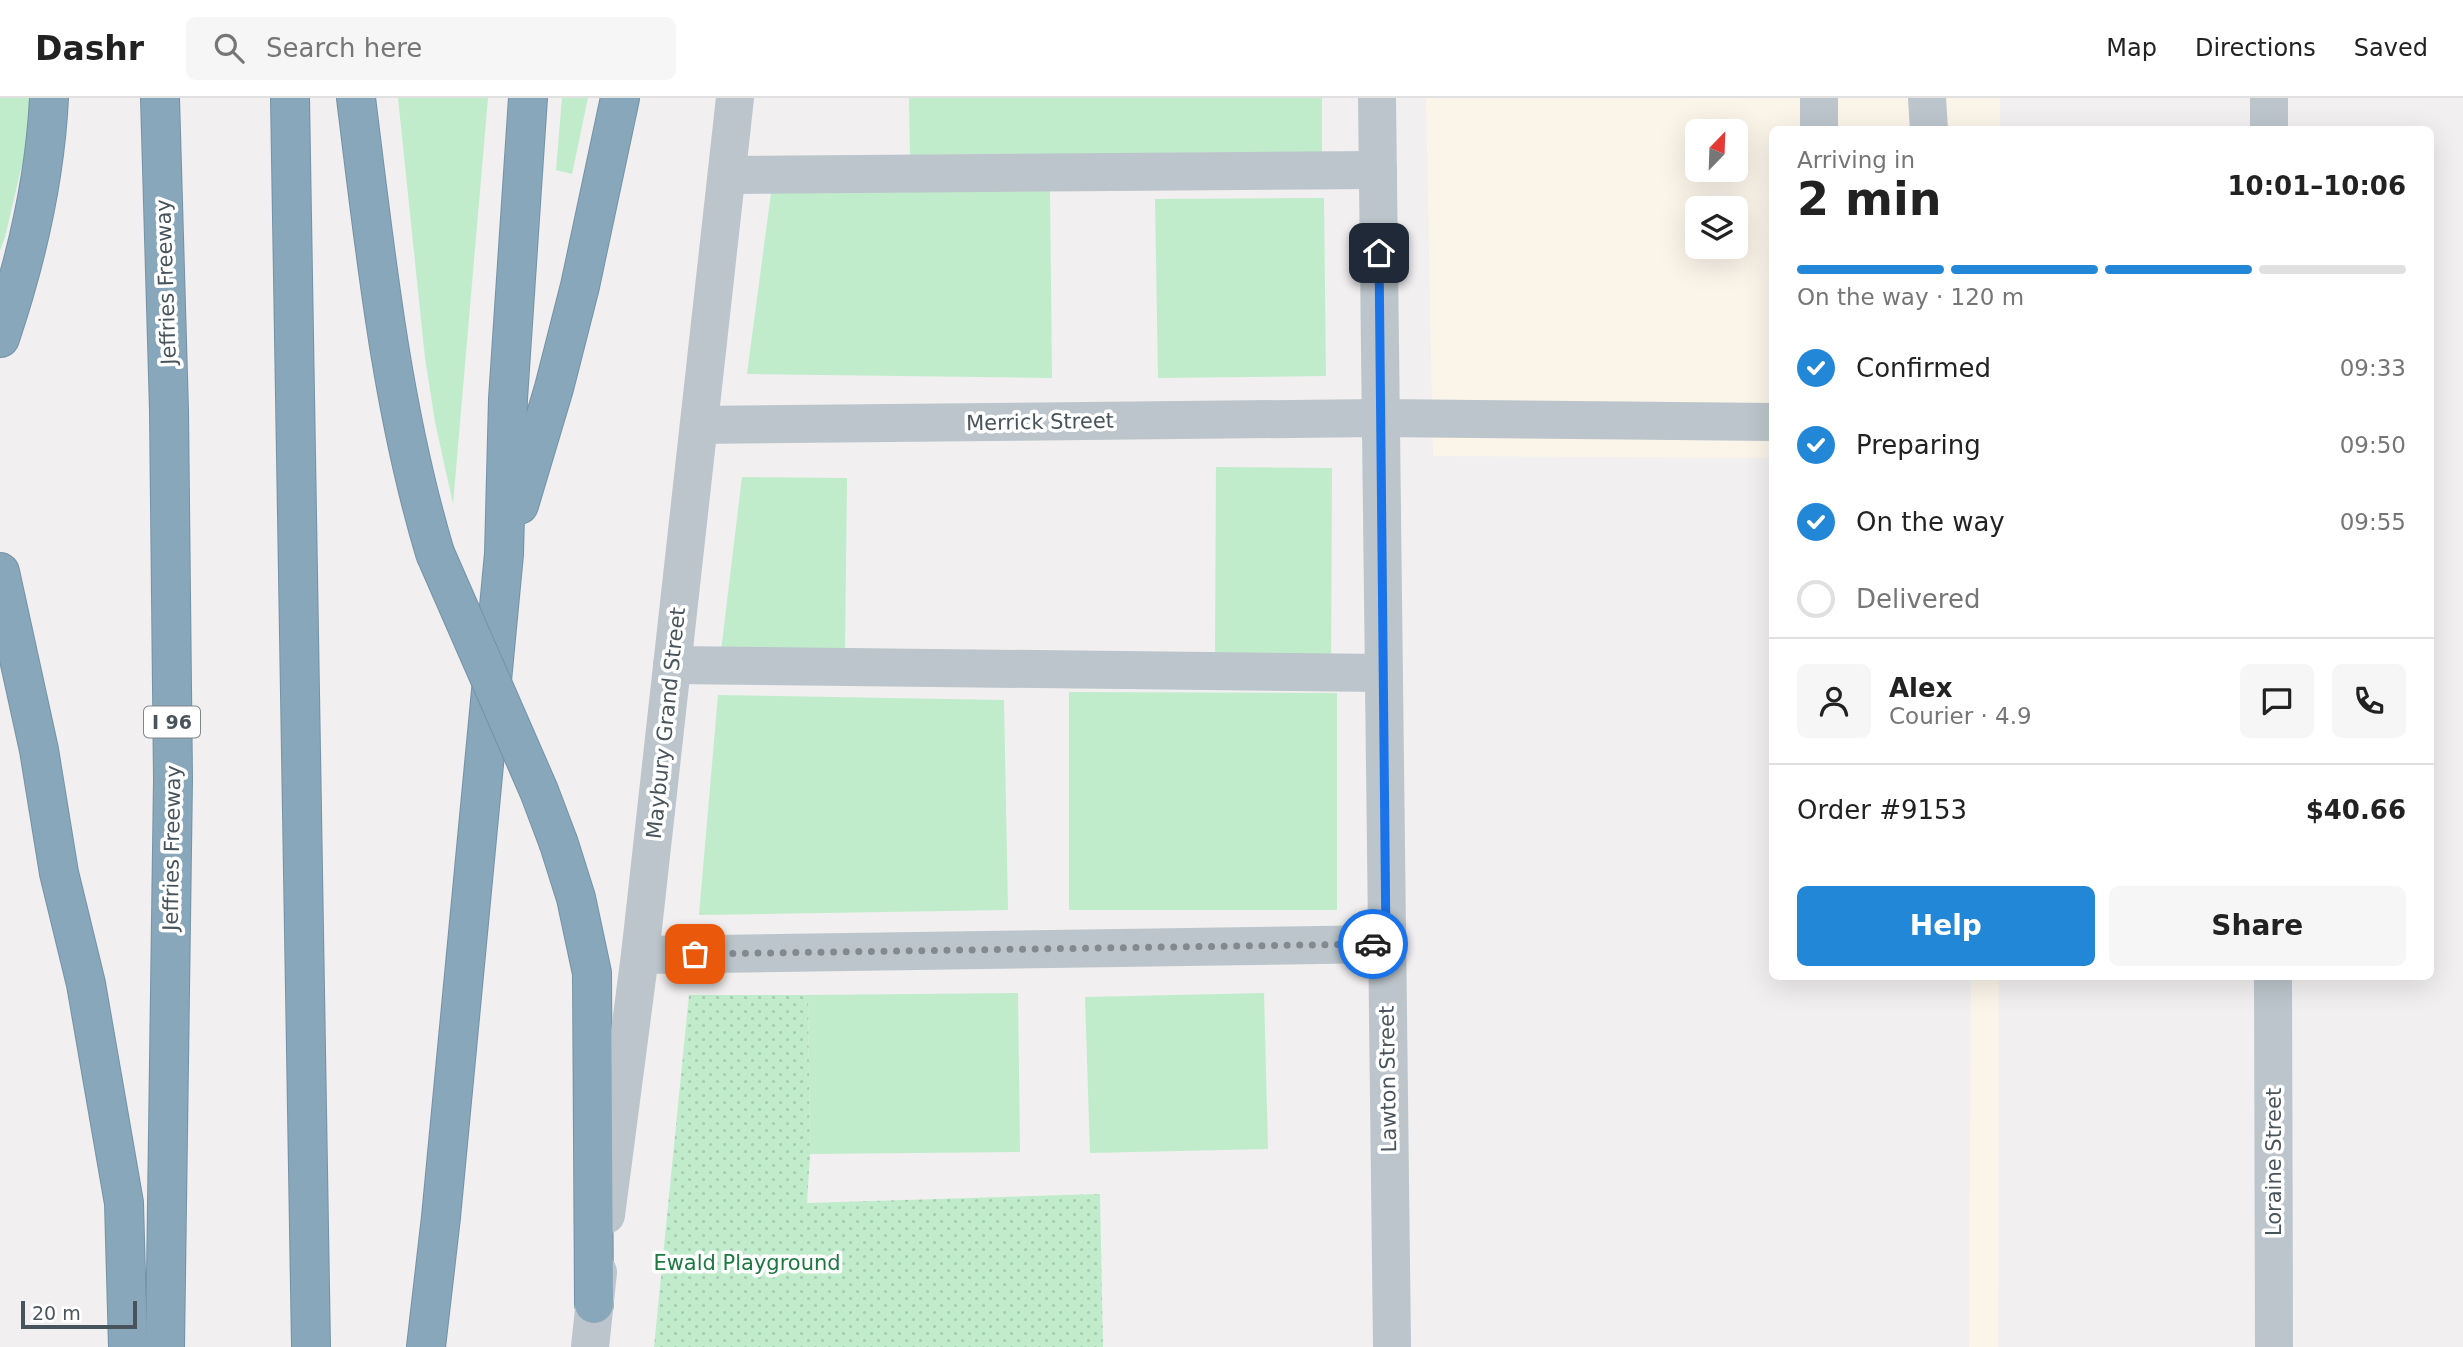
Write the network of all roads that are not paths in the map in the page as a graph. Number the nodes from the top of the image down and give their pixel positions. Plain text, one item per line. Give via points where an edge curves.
1 (49, 98) edge
2 (160, 98) edge
3 (290, 98) edge
4 (356, 98) edge
5 (528, 98) edge
6 (620, 98) edge
7 (735, 98) edge
8 (1377, 98) edge
9 (1819, 98) edge
10 (1927, 98) edge
11 (2269, 98) edge
12 (1819, 126) edge
13 (1929, 126) edge
14 (2269, 126) edge
15 (1378, 170) junction
16 (727, 175) junction
17 (1, 333) edge
18 (1380, 418) junction
19 (1769, 422) edge
20 (699, 425) junction
21 (504, 554) junction
22 (0, 572) edge
23 (672, 665) junction
24 (1383, 673) junction
25 (1386, 944) junction
26 (640, 955) junction
27 (2273, 980) edge
28 (594, 1304) junction
29 (128, 1347) edge
30 (165, 1347) edge
31 (311, 1347) edge
32 (426, 1347) edge
33 (590, 1347) edge
34 (1392, 1347) edge
35 (2274, 1347) edge

1 - 17 highway via 40,183 22,267
2 - 30 highway, Jeffries Freeway / I 96 via 173,779
3 - 31 highway
4 - 28 highway, bridge via 376,256 419,499 435,553 559,844 592,973
5 - 21 highway via 508,399
6 - 21 highway via 577,299
7 - 16 street, Maybury Grand Street
8 - 15 street, Lawton Street
9 - 12 street
10 - 13 street
11 - 14 street
15 - 16 street
15 - 18 street, Lawton Street
16 - 20 street, Maybury Grand Street
18 - 19 street, Merrick Street
18 - 20 street, Merrick Street
18 - 24 street, Lawton Street
20 - 23 street, Maybury Grand Street
21 - 32 highway
22 - 29 highway via 39,750 59,873 86,984 124,1203
23 - 24 street
23 - 26 street, Maybury Grand Street
24 - 25 street, Lawton Street
25 - 26 street
25 - 34 street, Lawton Street
26 - 28 street, Maybury Grand Street
27 - 35 street, Loraine Street
28 - 33 street, Maybury Grand Street

